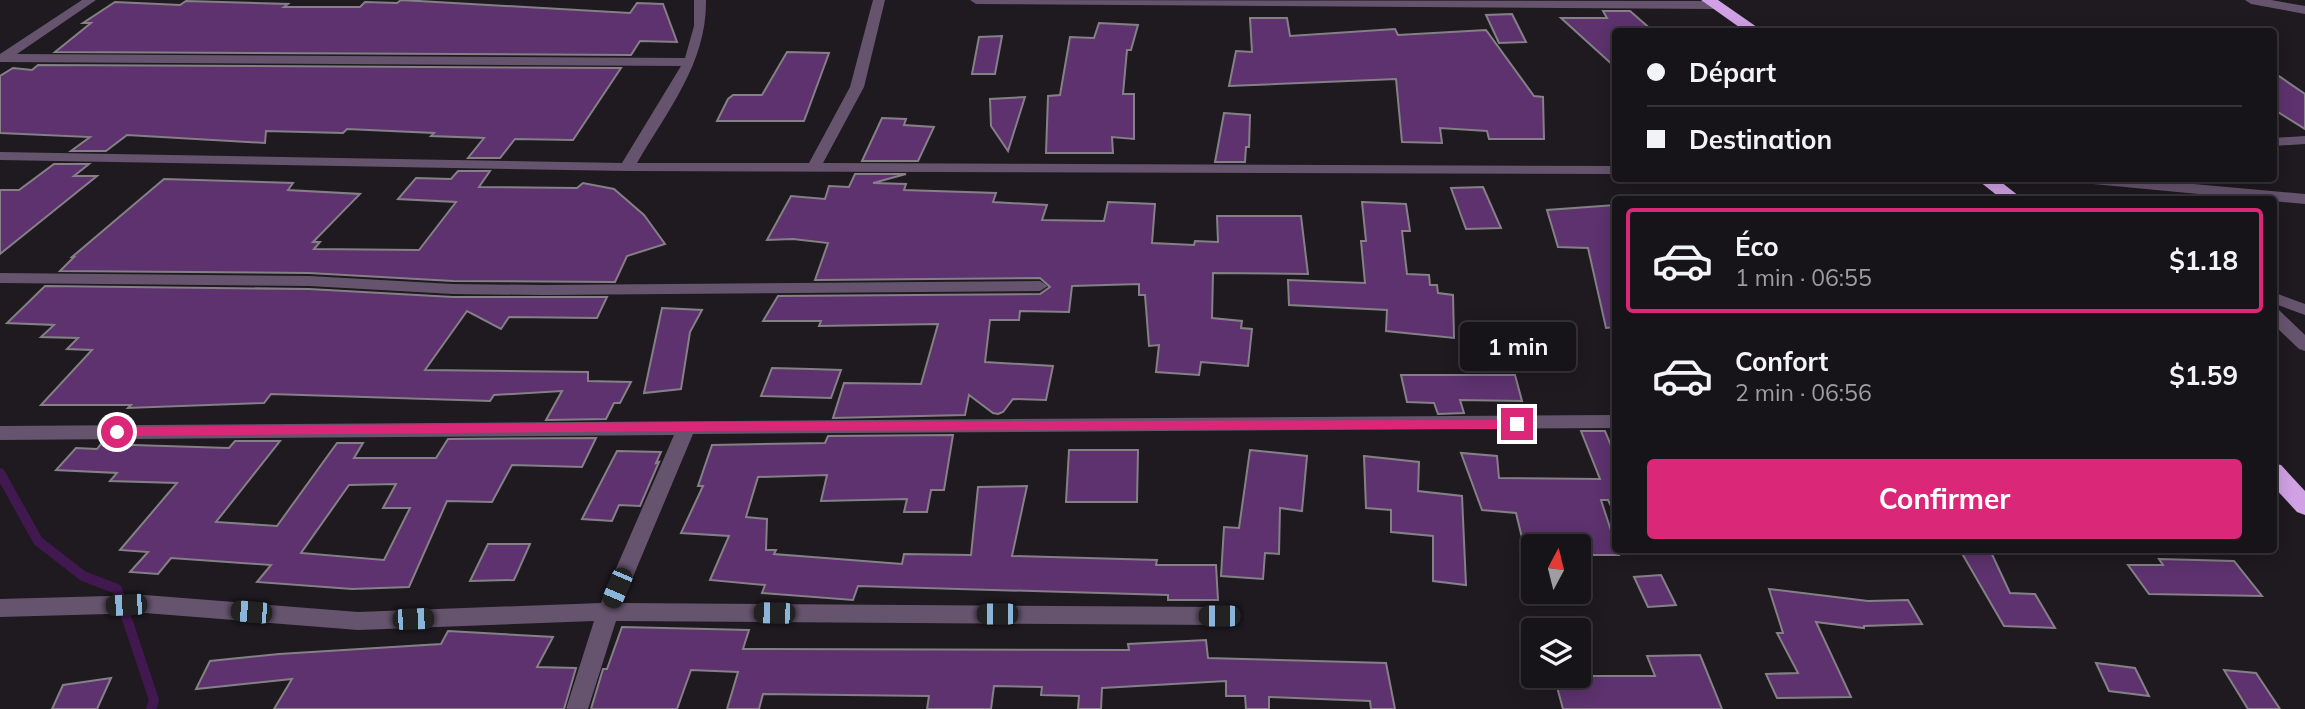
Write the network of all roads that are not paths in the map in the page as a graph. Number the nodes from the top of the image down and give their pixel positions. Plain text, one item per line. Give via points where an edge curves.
1 (90, 0) edge
2 (700, 0) edge
3 (879, 0) edge
4 (976, 0) edge
5 (2251, 0) edge
6 (1712, 2) edge
7 (2305, 10) edge
8 (1751, 28) edge
9 (1, 59) edge
10 (690, 62) junction
11 (2305, 140) edge
12 (2277, 142) edge
13 (0, 156) edge
14 (626, 167) junction
15 (814, 167) junction
16 (1612, 170) edge
17 (1990, 182) edge
18 (2110, 182) joint
19 (2009, 196) edge
20 (2126, 196) edge
21 (2271, 196) edge
22 (2277, 197) edge
23 (2305, 199) edge
24 (0, 278) edge
25 (1040, 286) dead end
26 (2277, 299) edge
27 (2305, 310) edge
28 (2277, 318) edge
29 (2305, 345) edge
30 (1612, 422) edge
31 (687, 426) junction
32 (4, 433) edge
33 (2277, 475) edge
34 (2305, 506) edge
35 (0, 608) edge
36 (608, 612) junction
37 (1219, 616) dead end
38 (577, 709) edge

1 - 9 street
2 - 10 street
3 - 15 street via 857,88
4 - 6 street
5 - 7 street
6 - 8 highway
9 - 10 street
10 - 14 street
11 - 12 street
13 - 14 street
14 - 15 street
15 - 16 street
17 - 19 highway
18 - 20 street
18 - 21 street
22 - 23 street
24 - 25 street via 309,281 557,290
26 - 27 street
28 - 29 street
30 - 31 street
31 - 32 street
31 - 36 street
33 - 34 highway
35 - 36 street via 145,604 358,621
36 - 37 street
36 - 38 street

